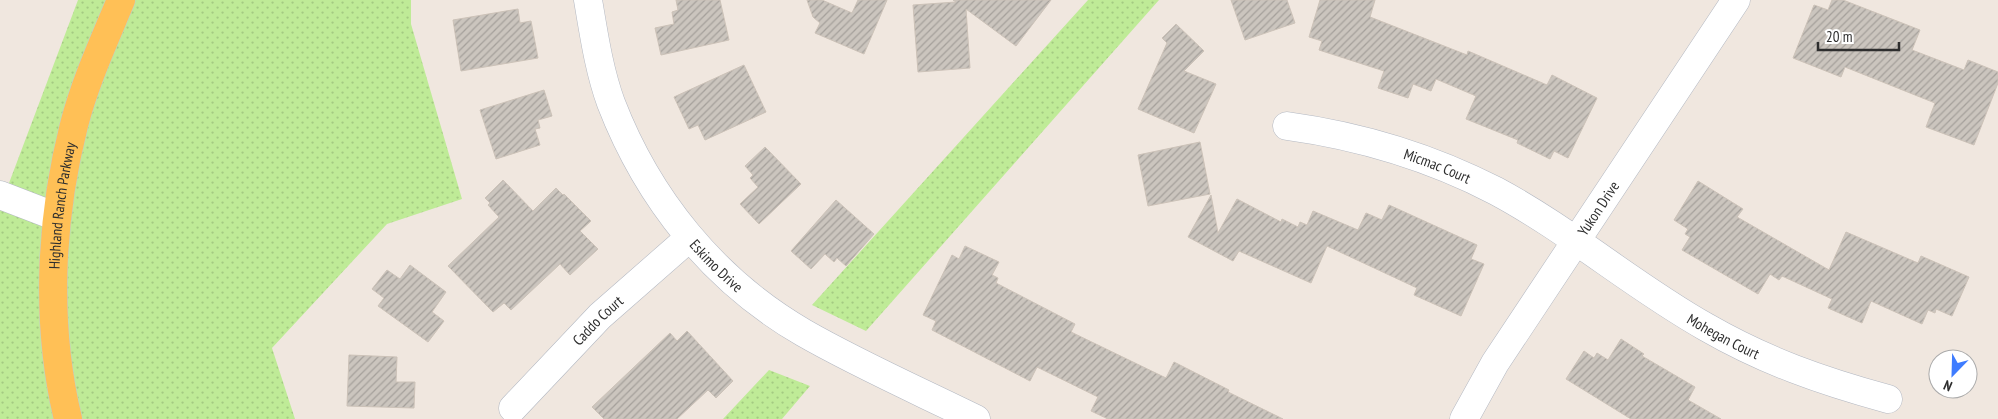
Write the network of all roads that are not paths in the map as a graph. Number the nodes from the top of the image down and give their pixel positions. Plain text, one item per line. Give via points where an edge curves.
1 (121, 0) edge
2 (588, 0) edge
3 (1736, 0) edge
4 (1287, 126) dead end
5 (0, 195) edge
6 (57, 217) junction
7 (689, 238) junction
8 (1575, 241) junction
9 (1888, 399) dead end
10 (512, 408) dead end
11 (947, 413) edge
12 (68, 419) edge
13 (976, 419) edge
14 (1464, 419) edge

1 - 6 main road, Highland Ranch Parkway via 74,124
2 - 7 street, Eskimo Drive via 597,53 611,102 631,150 658,196
3 - 8 street, Yukon Drive
4 - 8 street, Micmac Court via 1384,145 1439,165 1496,192
5 - 6 street
6 - 12 main road, Highland Ranch Parkway via 54,305 57,353
7 - 10 street, Caddo Court via 600,316
7 - 11 street, Eskimo Drive via 759,304 804,333
8 - 9 street, Mohegan Court via 1704,327 1761,356 1823,382
8 - 14 street, Yukon Drive via 1495,363
11 - 13 street, Eskimo Drive

